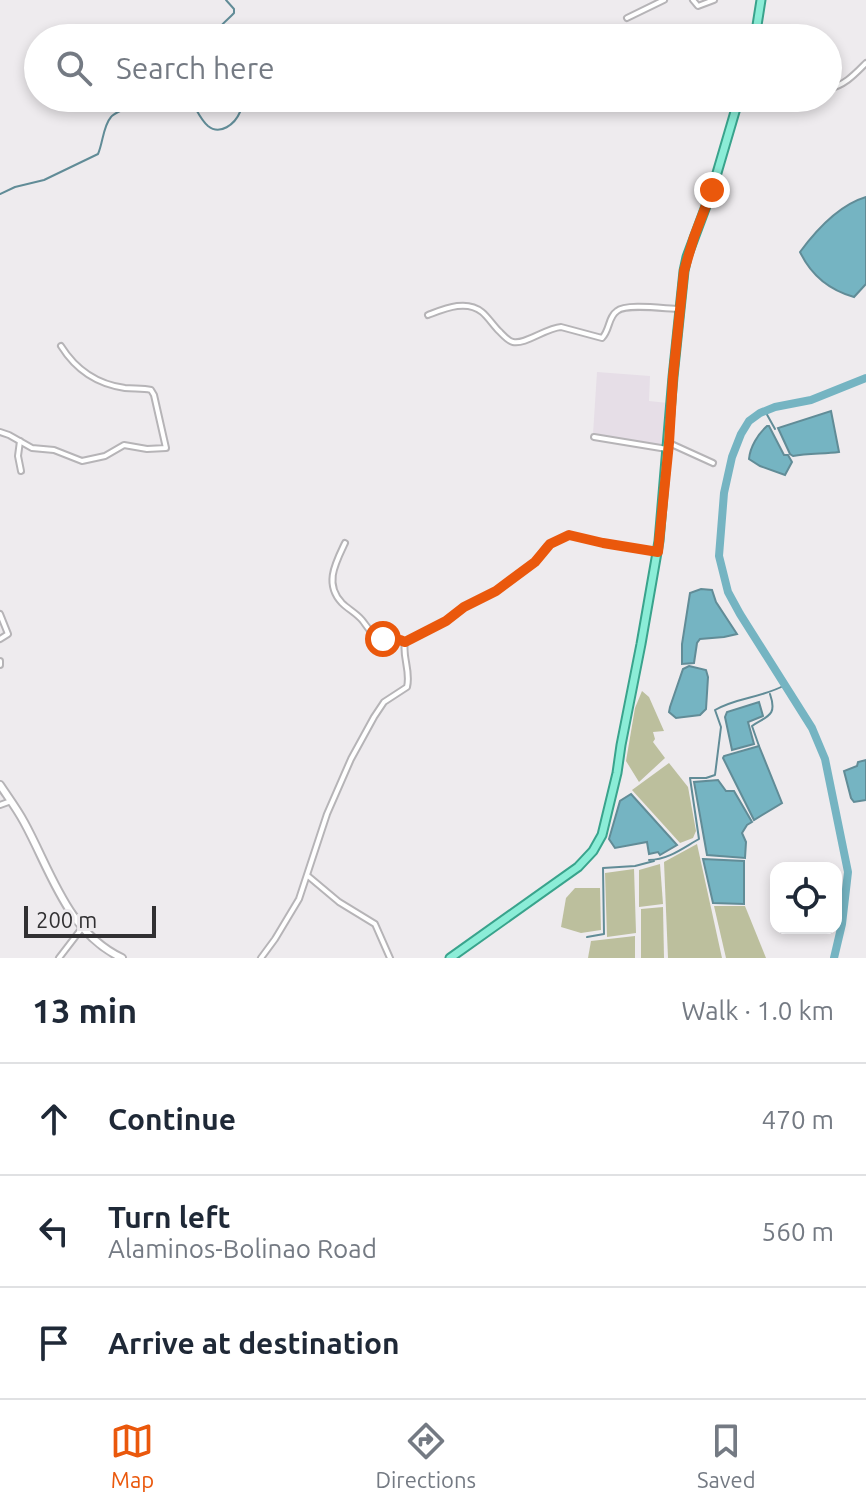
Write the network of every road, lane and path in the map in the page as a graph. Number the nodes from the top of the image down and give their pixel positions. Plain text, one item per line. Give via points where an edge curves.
1 (664, 0) edge
2 (693, 0) edge
3 (714, 0) edge
4 (761, 0) edge
5 (627, 18) dead end
6 (757, 24) edge
7 (866, 63) edge
8 (842, 84) edge
9 (735, 112) edge
10 (680, 309) junction
11 (428, 315) dead end
12 (61, 346) dead end
13 (0, 432) edge
14 (594, 437) dead end
15 (20, 441) junction
16 (668, 446) junction
17 (713, 463) dead end
18 (21, 471) dead end
19 (345, 543) dead end
20 (658, 552) junction
21 (0, 614) edge
22 (0, 639) edge
23 (405, 642) junction
24 (0, 785) edge
25 (11, 801) junction
26 (0, 805) edge
27 (308, 876) junction
28 (82, 928) junction
29 (59, 958) edge
30 (122, 958) edge
31 (261, 958) edge
32 (390, 958) edge
33 (450, 958) edge

1 - 5 street
2 - 3 street via 698,6
4 - 6 main road
7 - 8 street
9 - 10 main road via 687,257
10 - 11 street via 623,308 600,338 561,327 516,342 472,307
10 - 16 main road
12 - 15 street via 75,366 102,382 151,390 166,448 124,445 82,461
13 - 15 street
14 - 16 street
15 - 18 street
16 - 17 street
16 - 20 main road
19 - 23 street via 333,568 333,589 376,636
20 - 23 street via 564,536 496,591
20 - 33 main road via 617,773 598,843 578,867
21 - 22 street via 8,634
23 - 27 street via 407,687 382,704 351,759
24 - 25 street
25 - 26 street
25 - 28 street
27 - 31 street
27 - 32 street via 375,924
28 - 29 street
28 - 30 street

